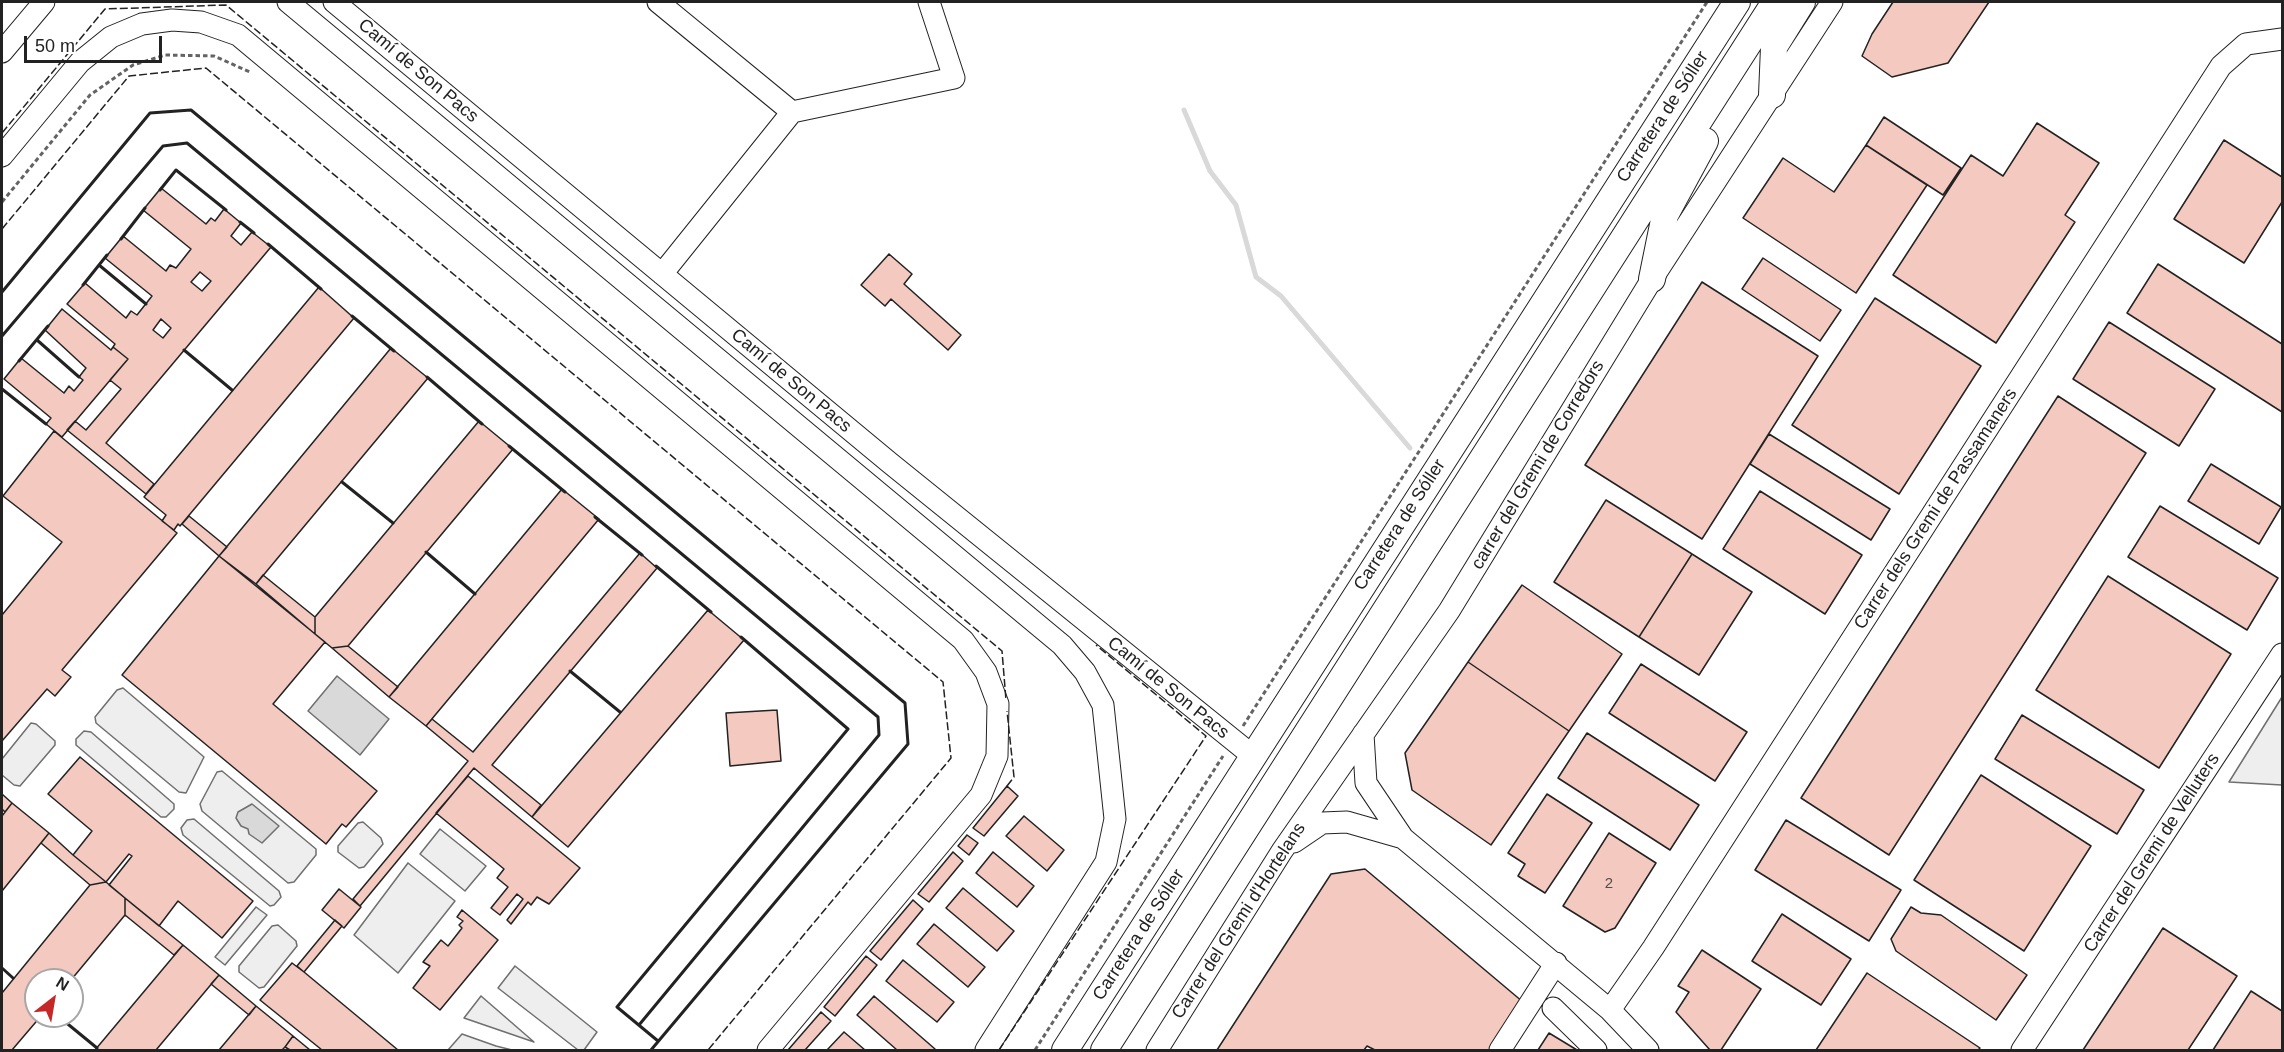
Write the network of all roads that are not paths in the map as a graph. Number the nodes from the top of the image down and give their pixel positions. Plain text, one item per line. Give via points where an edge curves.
1 (44, 2) edge
2 (288, 2) edge
3 (334, 2) edge
4 (658, 2) edge
5 (929, 2) edge
6 (1737, 2) edge
7 (1775, 2) edge
8 (1803, 2) edge
9 (1832, 2) edge
10 (2283, 39) edge
11 (1748, 44) junction
12 (3, 47) edge
13 (1772, 94) junction
14 (792, 112) junction
15 (2, 156) edge
16 (662, 274) junction
17 (1652, 279) junction
18 (2283, 654) edge
19 (1363, 734) junction
20 (1243, 748) junction
21 (1322, 792) joint
22 (1402, 838) junction
23 (1282, 851) junction
24 (1556, 963) junction
25 (1553, 1008) dead end
26 (1610, 1010) junction
27 (768, 1050) edge
28 (986, 1050) edge
29 (1065, 1050) edge
30 (1104, 1050) edge
31 (1157, 1050) edge
32 (1500, 1050) edge
33 (1596, 1050) edge
34 (1648, 1050) edge
35 (2022, 1050) edge

1 - 12 street
2 - 28 street via 1062,645 1085,672 1103,705 1115,819 1106,862
3 - 16 street, Camí de Son Pacs
4 - 14 street
5 - 14 street via 954,78
6 - 20 main road, Carretera de Sóller
7 - 11 main road, Carretera de Sóller
8 - 13 main road via 1774,47
9 - 13 street
10 - 26 street, Carrer dels Gremi de Passamaners via 2247,44 2221,66
11 - 17 main road via 1740,81 1665,215
11 - 30 main road, Carretera de Sóller
13 - 17 street, carrer del Gremi de Corredors
14 - 16 street
15 - 27 street via 80,62 111,37 142,24 172,20 201,22 238,35 963,640 986,672 998,704 997,756 981,795
16 - 20 street, Camí de Son Pacs via 1021,571
17 - 19 street, carrer del Gremi de Corredors via 1449,611
18 - 35 street, Carrer del Gremi de Velluters
19 - 21 street, carrer del Gremi de Corredors
19 - 22 street via 1366,783
20 - 29 main road, Carretera de Sóller
21 - 23 street, Carrer del Gremi d'Hortelans
22 - 23 street via 1347,822 1322,823
22 - 24 street
23 - 31 street, Carrer del Gremi d'Hortelans
24 - 26 street
24 - 32 street
25 - 33 street
26 - 34 street

